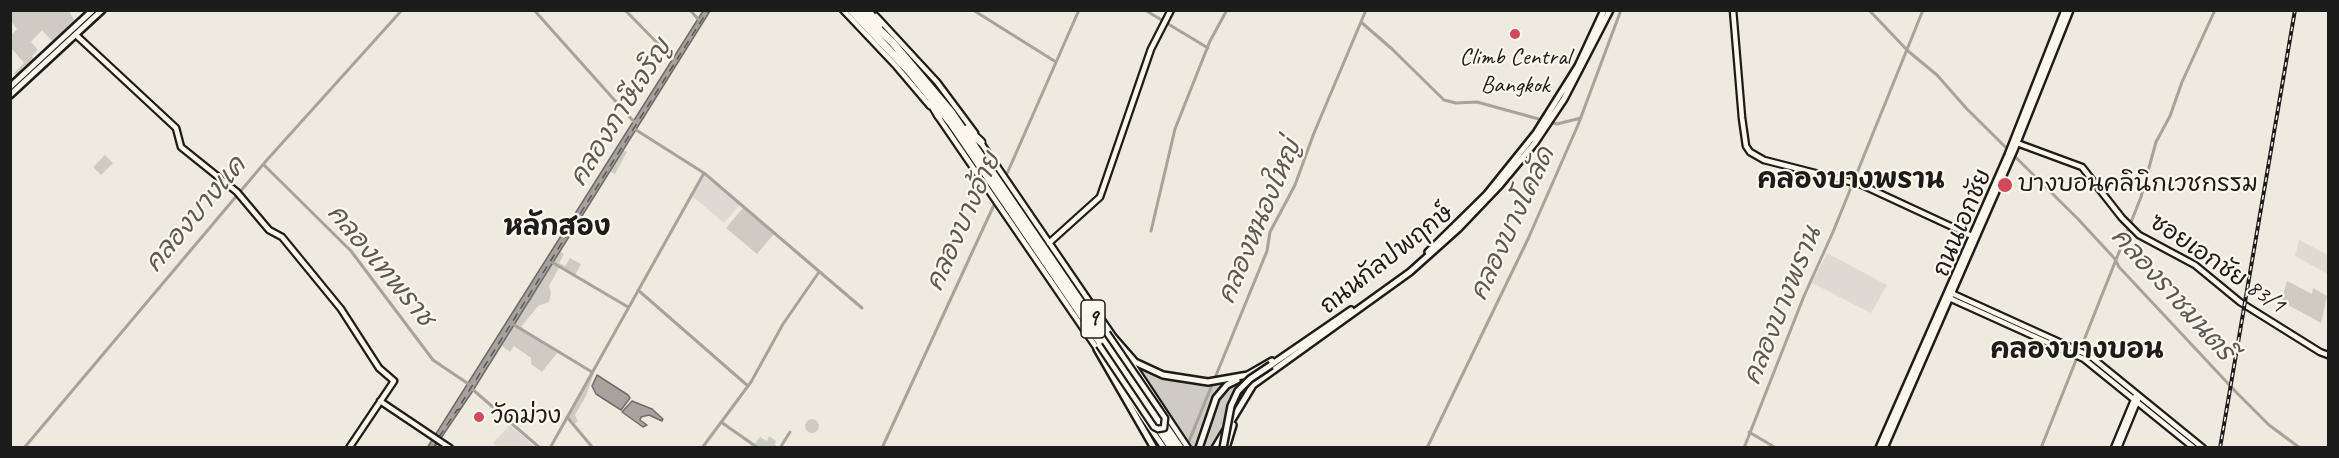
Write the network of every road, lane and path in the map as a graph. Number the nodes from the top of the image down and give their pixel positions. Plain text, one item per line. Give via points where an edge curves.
1 (93, 10) edge
2 (102, 10) edge
3 (843, 10) edge
4 (851, 10) edge
5 (859, 10) edge
6 (868, 10) edge
7 (1171, 10) edge
8 (1609, 10) edge
9 (1733, 10) edge
10 (2065, 10) edge
11 (2070, 10) edge
12 (1601, 27) junction
13 (76, 35) junction
14 (893, 43) junction
15 (2046, 65) junction
16 (918, 82) junction
17 (10, 87) edge
18 (10, 95) edge
19 (951, 112) junction
20 (939, 116) junction
21 (1547, 121) junction
22 (981, 142) junction
23 (2018, 143) junction
24 (2013, 149) junction
25 (993, 179) junction
26 (1011, 192) junction
27 (1004, 206) junction
28 (1974, 238) junction
29 (1049, 243) junction
30 (1949, 295) junction
31 (1089, 303) junction
32 (1114, 338) junction
33 (1098, 347) junction
34 (1294, 348) junction
35 (2328, 355) edge
36 (1248, 375) junction
37 (1256, 384) junction
38 (2137, 396) junction
39 (380, 401) junction
40 (1177, 443) edge
41 (349, 447) edge
42 (450, 447) edge
43 (1154, 447) edge
44 (1164, 447) edge
45 (1188, 447) edge
46 (1199, 447) edge
47 (1215, 447) edge
48 (1225, 447) edge
49 (1881, 447) edge
50 (2116, 447) edge
51 (2194, 447) edge
52 (2203, 447) edge

1 - 17 main road
2 - 13 main road
3 - 20 main road
4 - 16 highway, 9
5 - 14 highway, 9
6 - 14 highway
6 - 22 main road via 937,82
7 - 29 main road via 1151,49 1100,198
8 - 12 main road, ถนนกัลปพฤกษ์
8 - 12 main road, ถนนกัลปพฤกษ์
9 - 28 main road via 1748,150 1764,160 1853,182
10 - 15 main road, ถนนเอกชัย
11 - 15 main road, ถนนเอกชัย
12 - 21 main road, ถนนกัลปพฤกษ์ via 1580,73
13 - 18 main road
13 - 39 main road via 176,128 181,147 239,194 315,275 379,368 394,381
14 - 19 highway, 9
15 - 23 main road, ถนนเอกชัย
15 - 24 main road, ถนนเอกชัย
16 - 20 highway
16 - 25 highway, 9
19 - 22 highway
19 - 25 highway, 9
20 - 25 main road
21 - 34 main road, ถนนกัลปพฤกษ์ via 1492,188 1435,246 1388,284
21 - 37 main road, ถนนกัลปพฤกษ์ via 1500,185 1430,255
22 - 25 main road
23 - 24 main road, ถนนเอกชัย
23 - 35 main road, ซอยเอกชัย 83/1 via 2082,167 2139,235 2193,264 2240,302
24 - 28 main road, ถนนเอกชัย
25 - 26 highway, 9
25 - 27 highway, 9
26 - 29 main road
26 - 40 highway, 9
27 - 33 main road
27 - 40 highway, 9
28 - 30 main road, ถนนเอกชัย
29 - 31 main road
30 - 38 main road via 2078,352
30 - 49 main road, ถนนเอกชัย
31 - 32 main road
31 - 33 main road, bridge via 1165,418 1164,428 1154,427
32 - 36 main road via 1135,362 1153,372 1211,381
32 - 40 main road
33 - 43 main road
33 - 44 main road
34 - 36 main road
34 - 48 main road, bridge via 1250,378 1235,396
36 - 46 main road via 1227,385 1213,403
37 - 47 main road, bridge
37 - 48 main road
38 - 50 main road
38 - 51 main road
38 - 52 main road
39 - 41 main road
39 - 42 main road
40 - 45 main road

